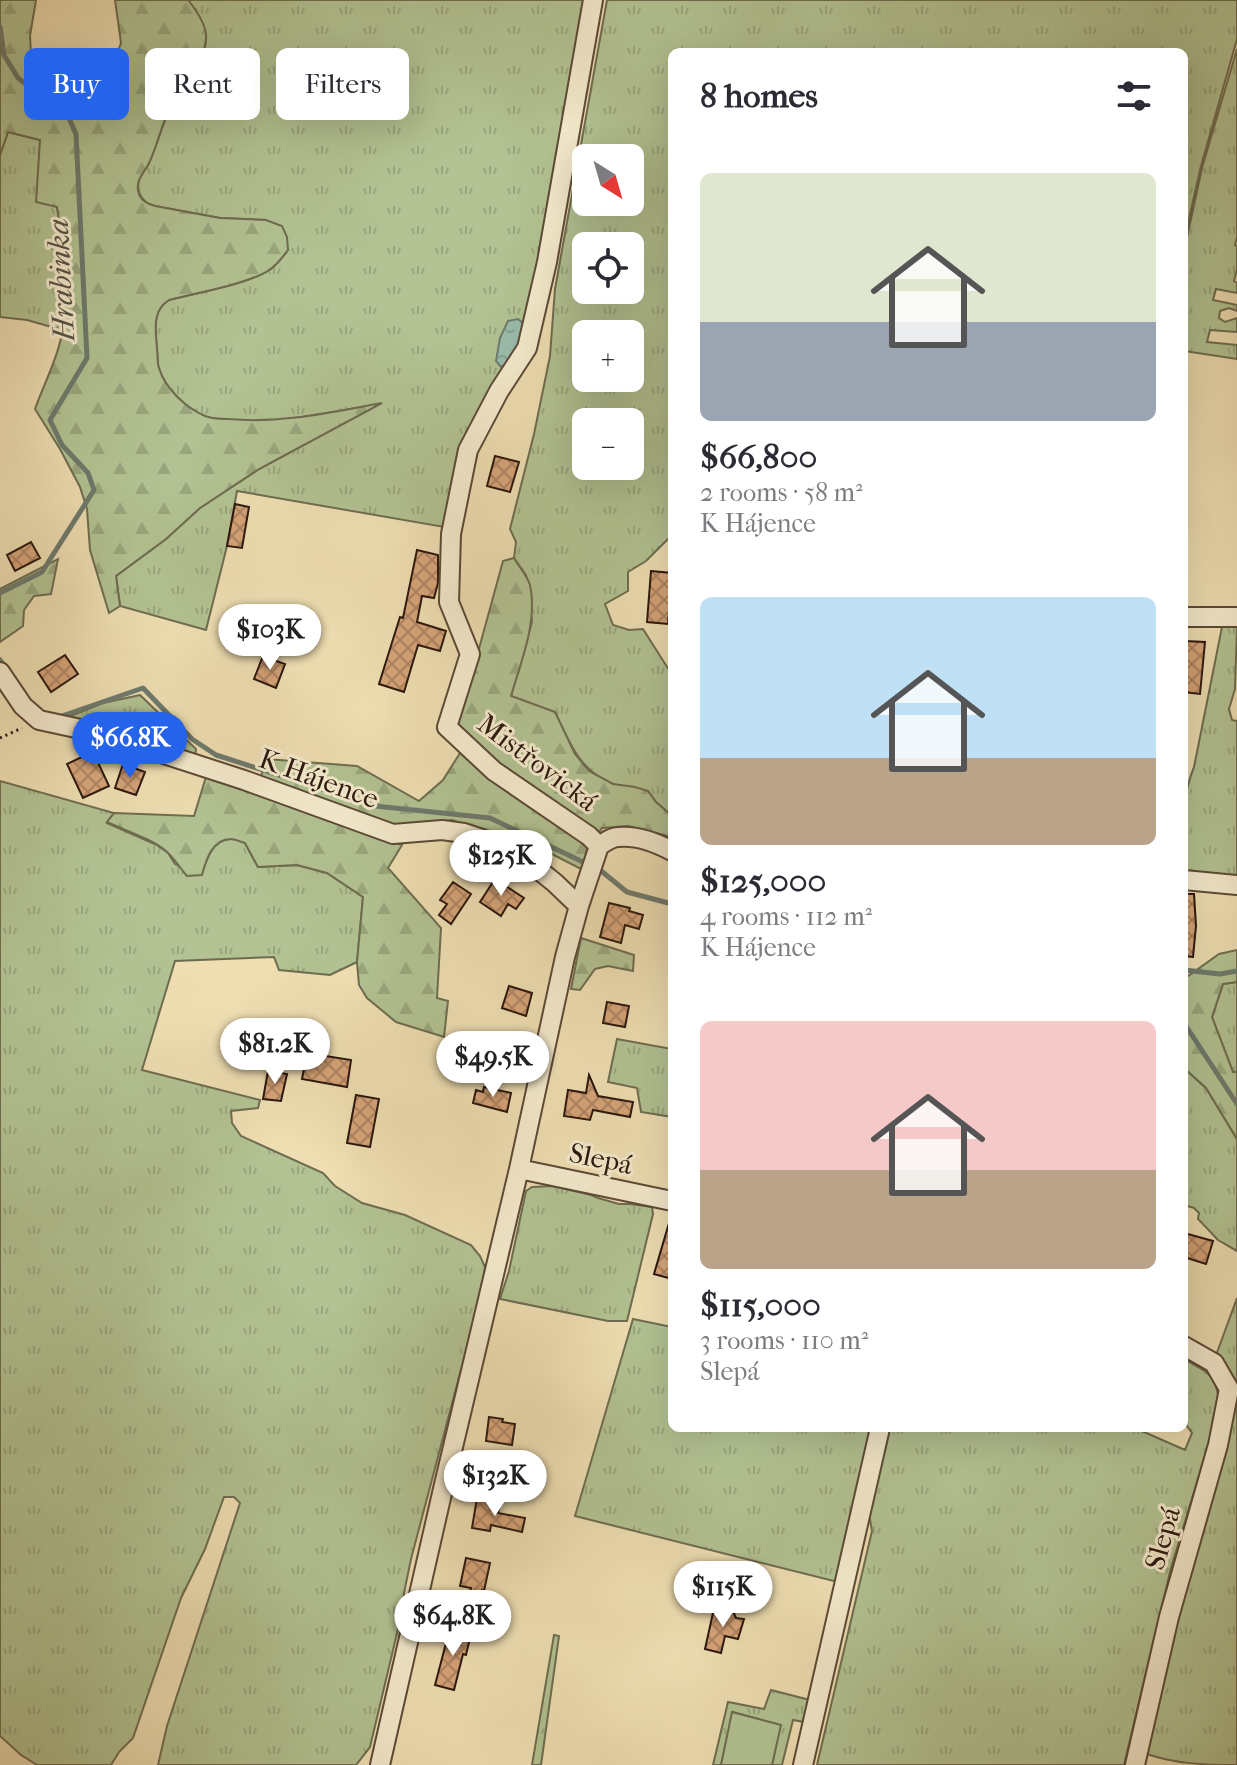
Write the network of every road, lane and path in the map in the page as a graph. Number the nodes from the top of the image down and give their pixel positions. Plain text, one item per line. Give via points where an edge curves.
1 (593, 0) edge
2 (1188, 617) edge
3 (1237, 617) edge
4 (0, 672) edge
5 (39, 720) junction
6 (0, 738) edge
7 (668, 849) edge
8 (595, 859) junction
9 (1188, 880) edge
10 (1237, 885) edge
11 (579, 906) junction
12 (519, 1169) junction
13 (668, 1200) edge
14 (1188, 1348) edge
15 (879, 1432) edge
16 (380, 1765) edge
17 (803, 1765) edge
18 (1135, 1765) edge

1 - 8 street, Mistřovická via 527,348 468,450 451,534 449,602 470,654 447,727 494,771 589,836
2 - 3 street
4 - 5 street
5 - 6 path
5 - 11 street, K Hájence via 99,733 393,834 442,830 497,844 529,862
7 - 8 street via 616,836
8 - 11 street
9 - 10 street
11 - 12 street
12 - 13 street, Slepá
12 - 16 street
14 - 18 street, Slepá via 1214,1363 1229,1389
15 - 17 street

